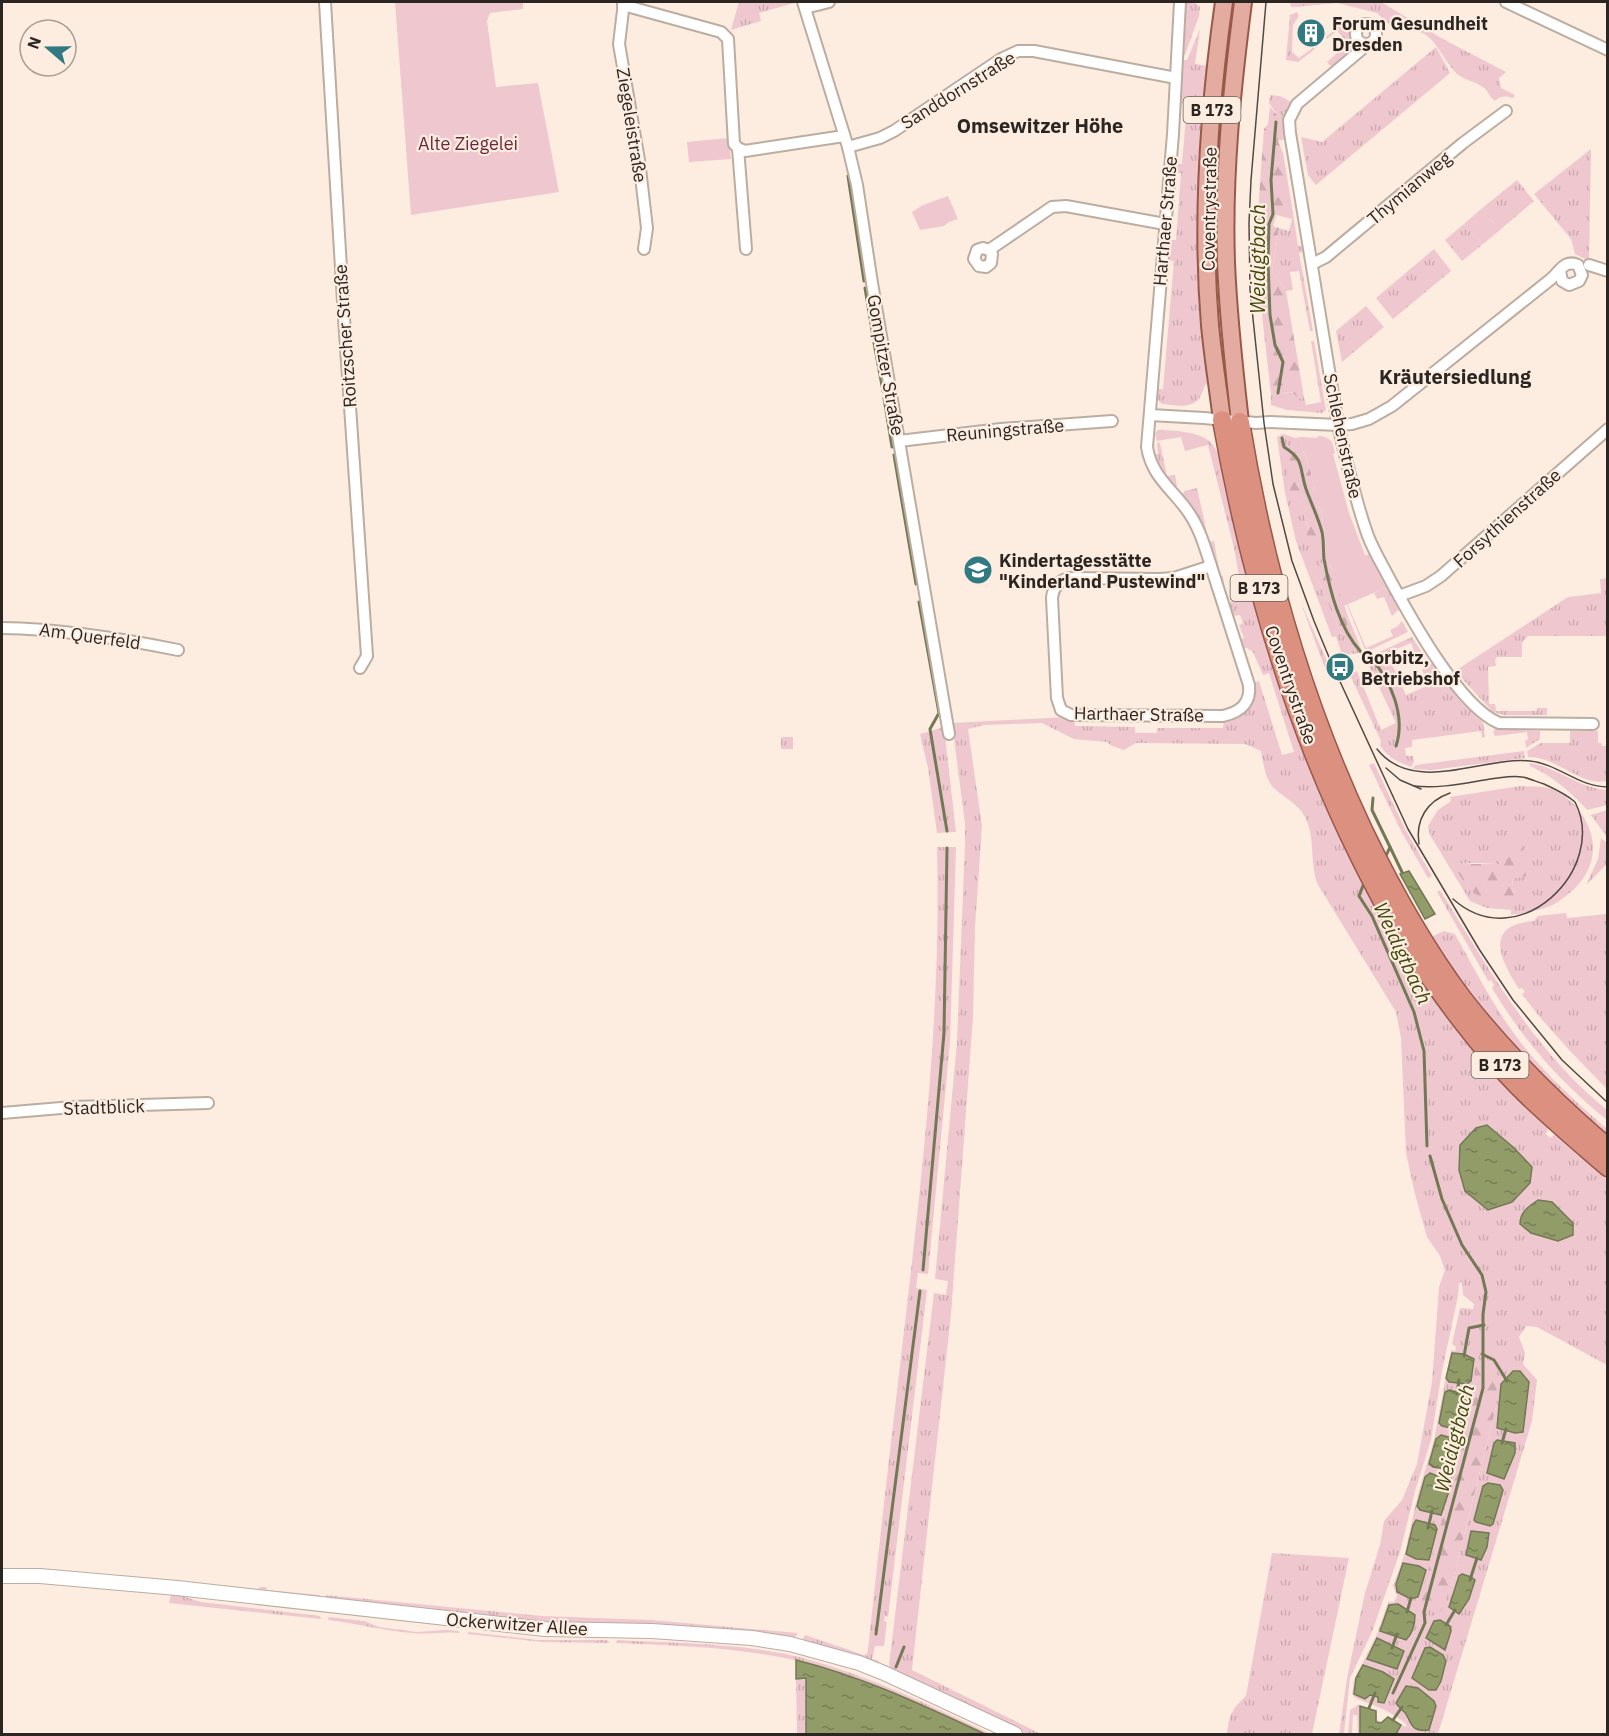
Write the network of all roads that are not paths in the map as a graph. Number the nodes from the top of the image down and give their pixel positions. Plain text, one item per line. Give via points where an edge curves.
1 (326, 2) edge
2 (829, 2) edge
3 (1180, 2) edge
4 (1224, 2) edge
5 (1244, 2) edge
6 (1506, 2) edge
7 (624, 3) edge
8 (804, 5) edge
9 (1363, 44) dead end
10 (1608, 50) edge
11 (1176, 78) junction
12 (1506, 111) dead end
13 (846, 142) junction
14 (738, 148) junction
15 (1165, 224) junction
16 (644, 249) dead end
17 (746, 249) dead end
18 (989, 250) dead end
19 (1312, 264) junction
20 (1589, 265) dead end
21 (1560, 271) dead end
22 (1608, 271) edge
23 (1150, 415) junction
24 (1112, 421) dead end
25 (1231, 421) junction
26 (1338, 425) junction
27 (1608, 429) edge
28 (899, 441) junction
29 (1211, 566) junction
30 (1399, 596) junction
31 (2, 628) edge
32 (178, 650) dead end
33 (360, 668) dead end
34 (1593, 724) dead end
35 (949, 734) dead end
36 (208, 1103) dead end
37 (2, 1113) edge
38 (1608, 1148) edge
39 (1608, 1167) edge
40 (2, 1576) edge
41 (1015, 1734) edge

1 - 33 street, Roitzscher Straße via 367,656
2 - 8 street
3 - 11 street, Harthaer Straße
4 - 25 main road, Coventrystraße / B 173 via 1207,183 1207,254 1210,325
5 - 25 main road, Coventrystraße / B 173 via 1230,113 1226,199
6 - 10 street
7 - 14 street via 721,32 728,39 734,144
7 - 16 street, Ziegeleistraße via 619,44 639,160 647,228
8 - 13 street, Gompitzer Straße
9 - 19 street, Schlehenstraße via 1361,50 1297,104 1289,120
11 - 13 street, Sanddornstraße via 1018,51 894,131 880,138
11 - 15 street, Harthaer Straße
12 - 19 street, Thymianweg via 1331,253
13 - 14 street, Sanddornstraße via 746,151
13 - 28 street, Gompitzer Straße via 857,185
14 - 17 street
15 - 18 street via 1057,206
15 - 23 street, Harthaer Straße
19 - 26 street, Schlehenstraße
20 - 22 street
21 - 26 street via 1381,413 1361,422
23 - 25 street
23 - 29 street, Harthaer Straße via 1149,461 1190,514
24 - 28 street, Reuningstraße
25 - 26 street
25 - 38 highway, Coventrystraße / B 173 via 1310,701 1383,873 1422,938 1485,1026 1559,1106
25 - 39 highway, Coventrystraße / B 173 via 1240,510 1276,646 1331,796 1373,884 1409,948 1479,1041 1526,1094
26 - 30 street, Schlehenstraße via 1369,540
27 - 30 street, Forsythienstraße via 1440,576
28 - 35 street, Gompitzer Straße
29 - 29 street, Harthaer Straße via 1249,685 1246,704 1223,716 1071,715 1061,710 1057,698 1052,598 1058,584 1070,578 1174,578
30 - 34 street, Schlehenstraße via 1452,679 1489,719 1499,723
31 - 32 street, Am Querfeld via 110,636
36 - 37 street, Stadtblick
40 - 41 street, Ockerwitzer Allee via 177,1588 545,1629 752,1638 790,1644 884,1672

